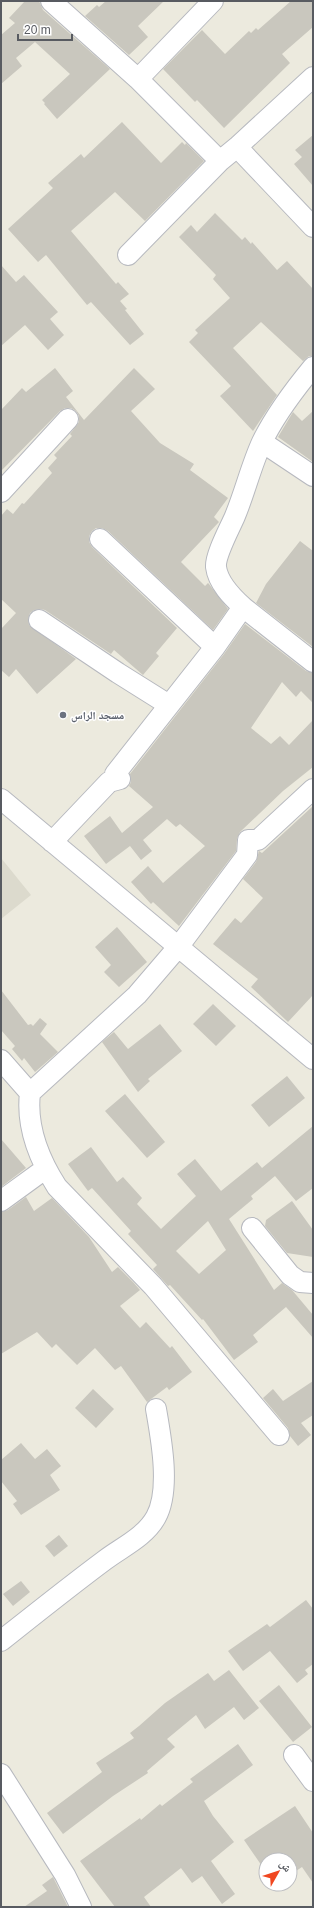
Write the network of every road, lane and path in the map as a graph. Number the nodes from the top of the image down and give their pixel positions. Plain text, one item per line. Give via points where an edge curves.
1 (51, 1) edge
2 (213, 1) edge
3 (313, 77) edge
4 (138, 78) junction
5 (237, 147) junction
6 (220, 161) junction
7 (313, 227) edge
8 (128, 255) dead end
9 (313, 367) edge
10 (68, 419) dead end
11 (262, 442) junction
12 (313, 476) edge
13 (1, 492) edge
14 (100, 540) dead end
15 (243, 607) junction
16 (39, 620) dead end
17 (215, 647) junction
18 (313, 662) edge
19 (169, 705) junction
20 (313, 789) edge
21 (1, 799) edge
22 (52, 842) junction
23 (178, 946) junction
24 (313, 1059) edge
25 (1, 1060) edge
26 (30, 1093) junction
27 (46, 1169) junction
28 (1, 1201) edge
29 (252, 1228) dead end
30 (313, 1283) edge
31 (156, 1409) dead end
32 (279, 1435) dead end
33 (1, 1641) edge
34 (294, 1755) dead end
35 (1, 1774) edge
36 (313, 1780) edge
37 (82, 1907) edge

1 - 4 street
2 - 4 street
3 - 5 street
4 - 6 street
5 - 6 street
5 - 7 street
6 - 8 street
9 - 11 street via 279,411
10 - 13 street
11 - 12 street
11 - 15 street via 216,566 231,597
14 - 17 street
15 - 17 street
15 - 18 street
16 - 19 street
17 - 19 street
19 - 22 street via 115,774 120,778 109,782
20 - 23 street via 258,840 248,840 247,855
21 - 22 street
22 - 23 street
23 - 24 street
23 - 26 street via 137,995
25 - 26 street
26 - 27 street via 28,1108 36,1145
27 - 28 street
27 - 32 street via 57,1186 154,1286
29 - 30 street via 290,1275 300,1282
31 - 33 street via 163,1448 163,1492 156,1516 144,1532
34 - 36 street
35 - 37 street via 65,1875

